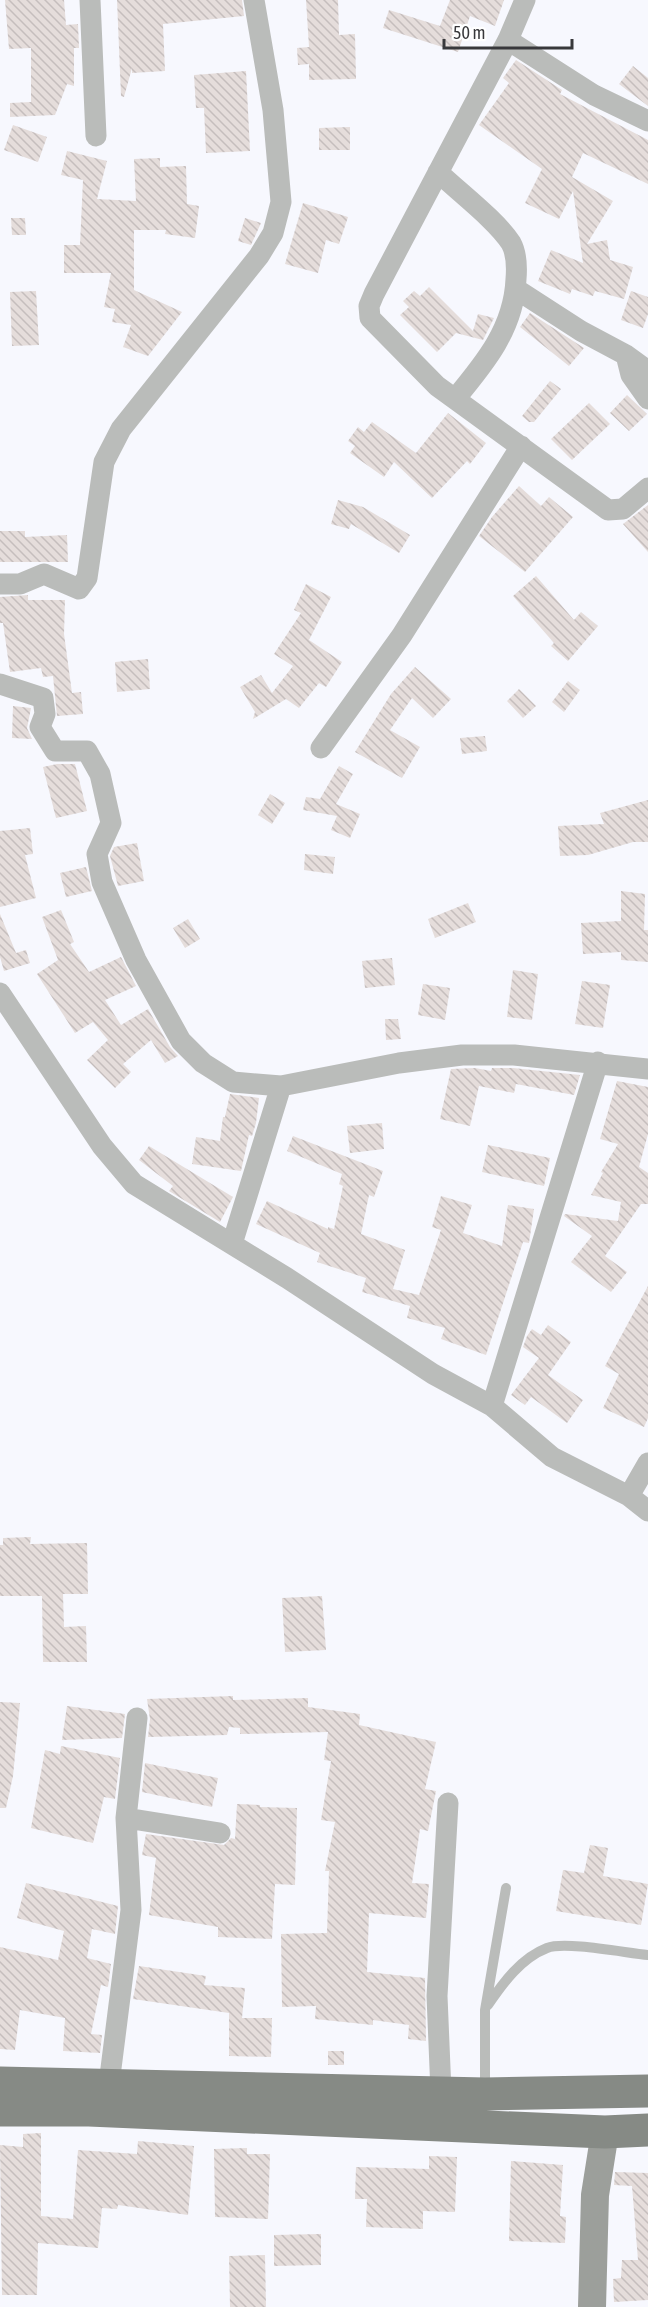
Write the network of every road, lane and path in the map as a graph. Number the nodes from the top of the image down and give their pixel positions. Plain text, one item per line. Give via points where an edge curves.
1 (90, 0) edge
2 (254, 0) edge
3 (525, 0) edge
4 (508, 40) junction
5 (648, 122) edge
6 (96, 136) dead end
7 (438, 172) junction
8 (516, 289) junction
9 (626, 355) junction
10 (648, 371) edge
11 (455, 399) junction
12 (648, 399) edge
13 (521, 446) junction
14 (648, 488) edge
15 (0, 584) edge
16 (0, 684) edge
17 (321, 748) dead end
18 (0, 993) edge
19 (598, 1062) junction
20 (648, 1068) edge
21 (281, 1086) junction
22 (232, 1244) junction
23 (492, 1406) junction
24 (648, 1463) edge
25 (629, 1496) junction
26 (648, 1511) edge
27 (137, 1718) dead end
28 (448, 1803) dead end
29 (126, 1818) junction
30 (220, 1833) dead end
31 (506, 1888) dead end
32 (648, 1955) edge
33 (485, 2010) junction
34 (0, 2084) edge
35 (109, 2084) junction
36 (648, 2091) edge
37 (441, 2092) junction
38 (485, 2094) junction
39 (0, 2110) edge
40 (648, 2130) edge
41 (605, 2132) junction
42 (592, 2307) edge

1 - 6 street
2 - 15 street via 273,110 281,202 273,233 259,256 121,429 104,462 87,578 79,589 44,574 20,584
3 - 4 street
4 - 5 street via 594,95
4 - 7 street
7 - 8 street via 499,226 513,245
7 - 11 street via 369,312 375,326
8 - 9 street
8 - 11 street via 510,320 499,341
9 - 10 street
9 - 12 street via 631,375
11 - 13 street
13 - 14 street via 608,510 623,509
13 - 17 street via 402,635
16 - 21 street via 43,698 45,714 40,727 55,751 87,751 100,774 111,823 97,854 102,882 136,960 181,1041 203,1063 233,1082
18 - 22 street via 102,1146 134,1184
19 - 20 street
19 - 21 street via 462,1055
19 - 23 street
21 - 22 street
22 - 23 street via 433,1374
23 - 25 street via 552,1457
24 - 25 street
25 - 26 street
27 - 29 street
28 - 37 street via 436,1996
29 - 30 street
29 - 35 street via 131,1910
31 - 33 lane
32 - 33 lane via 549,1947 532,1955 504,1982
33 - 38 lane
34 - 35 main road
35 - 37 main road
36 - 38 main road
37 - 38 main road
39 - 41 main road via 88,2110
40 - 41 main road
41 - 42 street via 595,2195

